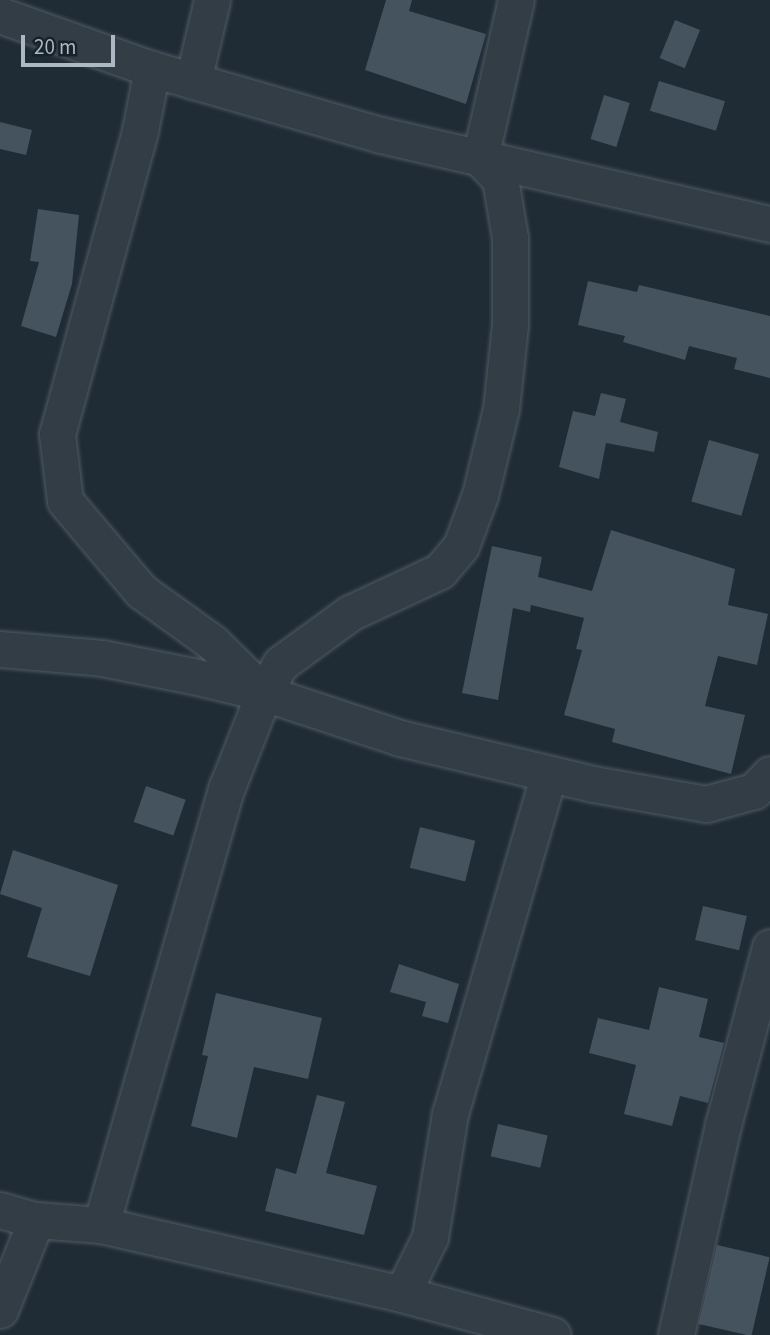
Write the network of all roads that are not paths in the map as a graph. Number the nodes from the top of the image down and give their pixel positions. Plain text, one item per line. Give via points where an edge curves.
1 (212, 0) edge
2 (516, 0) edge
3 (0, 15) edge
4 (152, 69) junction
5 (193, 82) junction
6 (480, 158) junction
7 (770, 225) edge
8 (0, 649) edge
9 (264, 693) junction
10 (549, 774) junction
11 (770, 774) edge
12 (770, 947) edge
13 (0, 1210) edge
14 (36, 1220) junction
15 (101, 1226) junction
16 (402, 1294) junction
17 (0, 1310) edge
18 (532, 1333) edge
19 (676, 1335) edge

1 - 5 street
2 - 6 street
3 - 4 street
4 - 5 street
4 - 9 street via 140,131 57,434 65,501 141,591 213,643
5 - 6 street
6 - 7 street
6 - 9 street via 500,179 510,238 510,325 501,409 480,495 461,546 440,571 350,613 280,664
8 - 9 street via 102,657
9 - 10 street via 400,738
9 - 15 street via 227,787
10 - 11 street via 706,804 754,791
10 - 16 street via 450,1114 430,1237
12 - 19 street via 723,1125
13 - 14 street
14 - 15 street
14 - 17 street
15 - 16 street
16 - 18 street

